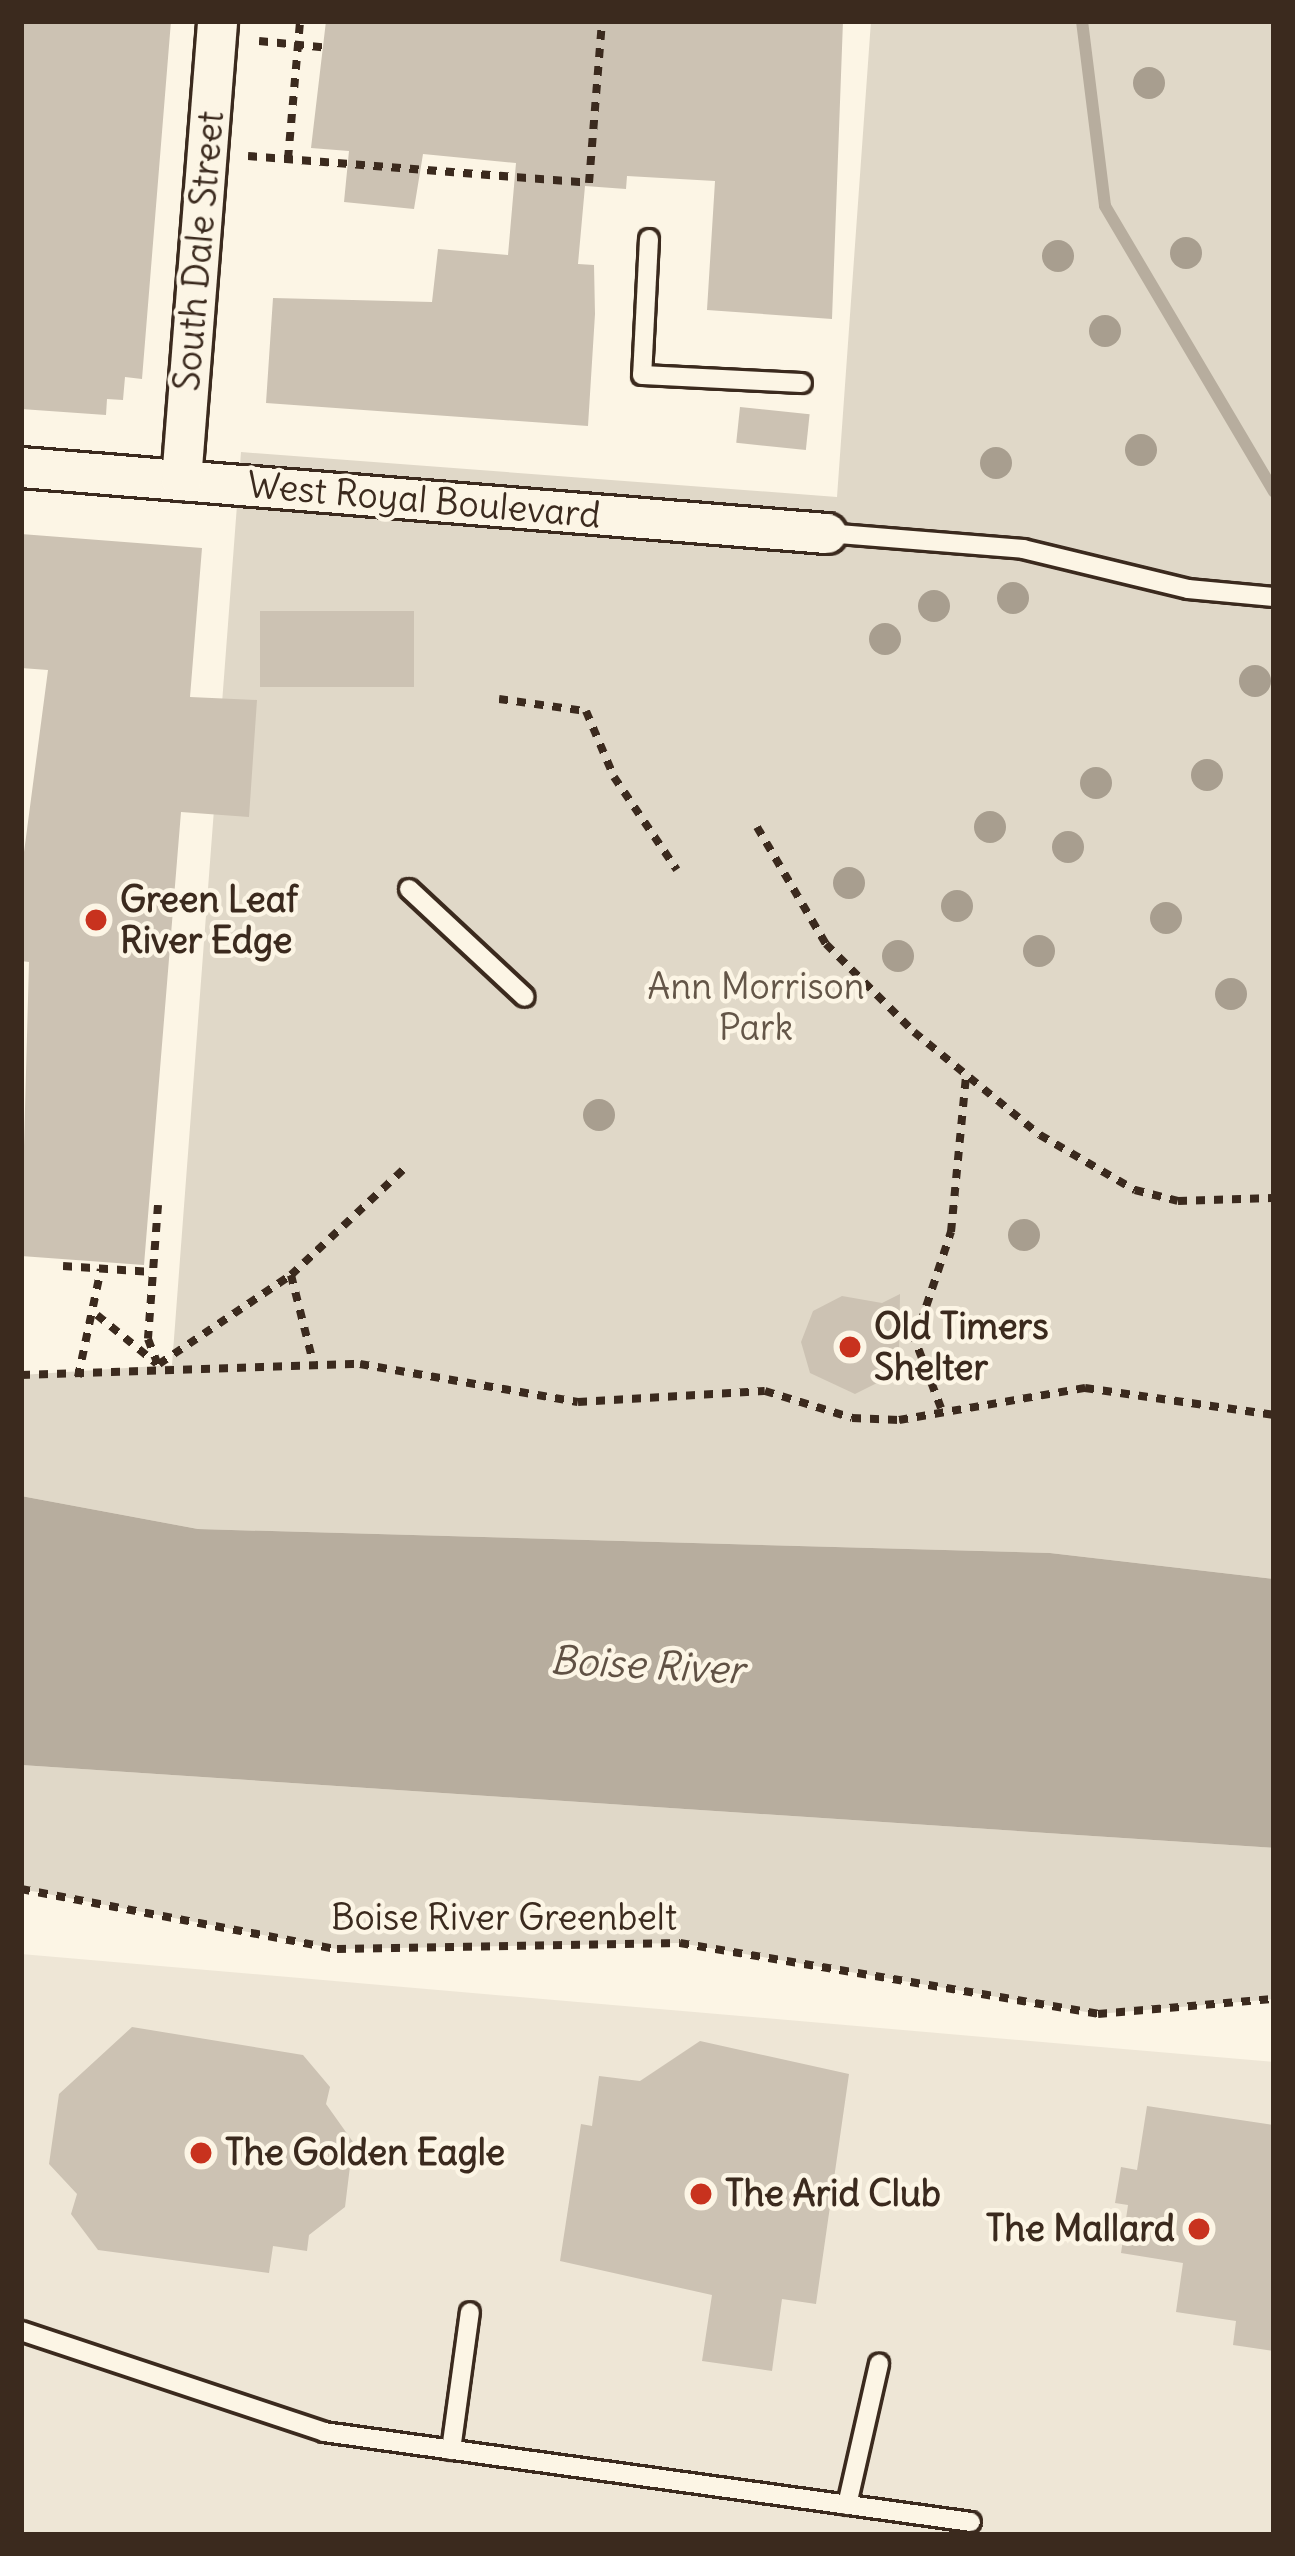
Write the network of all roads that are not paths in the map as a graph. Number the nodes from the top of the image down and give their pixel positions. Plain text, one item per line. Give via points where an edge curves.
1 (217, 21) edge
2 (649, 239) dead end
3 (802, 382) dead end
4 (21, 466) edge
5 (181, 480) junction
6 (826, 533) joint
7 (1274, 597) edge
8 (409, 889) dead end
9 (525, 997) dead end
10 (470, 2312) dead end
11 (21, 2331) edge
12 (879, 2364) dead end
13 (452, 2450) junction
14 (848, 2505) junction
15 (970, 2522) dead end

1 - 5 street, South Dale Street
2 - 3 lane via 642,375
4 - 5 street, West Royal Boulevard
5 - 6 street, West Royal Boulevard
6 - 7 lane via 1023,549 1188,589
8 - 9 lane
10 - 13 lane
11 - 13 lane via 324,2432
12 - 14 lane
13 - 14 lane
14 - 15 lane

